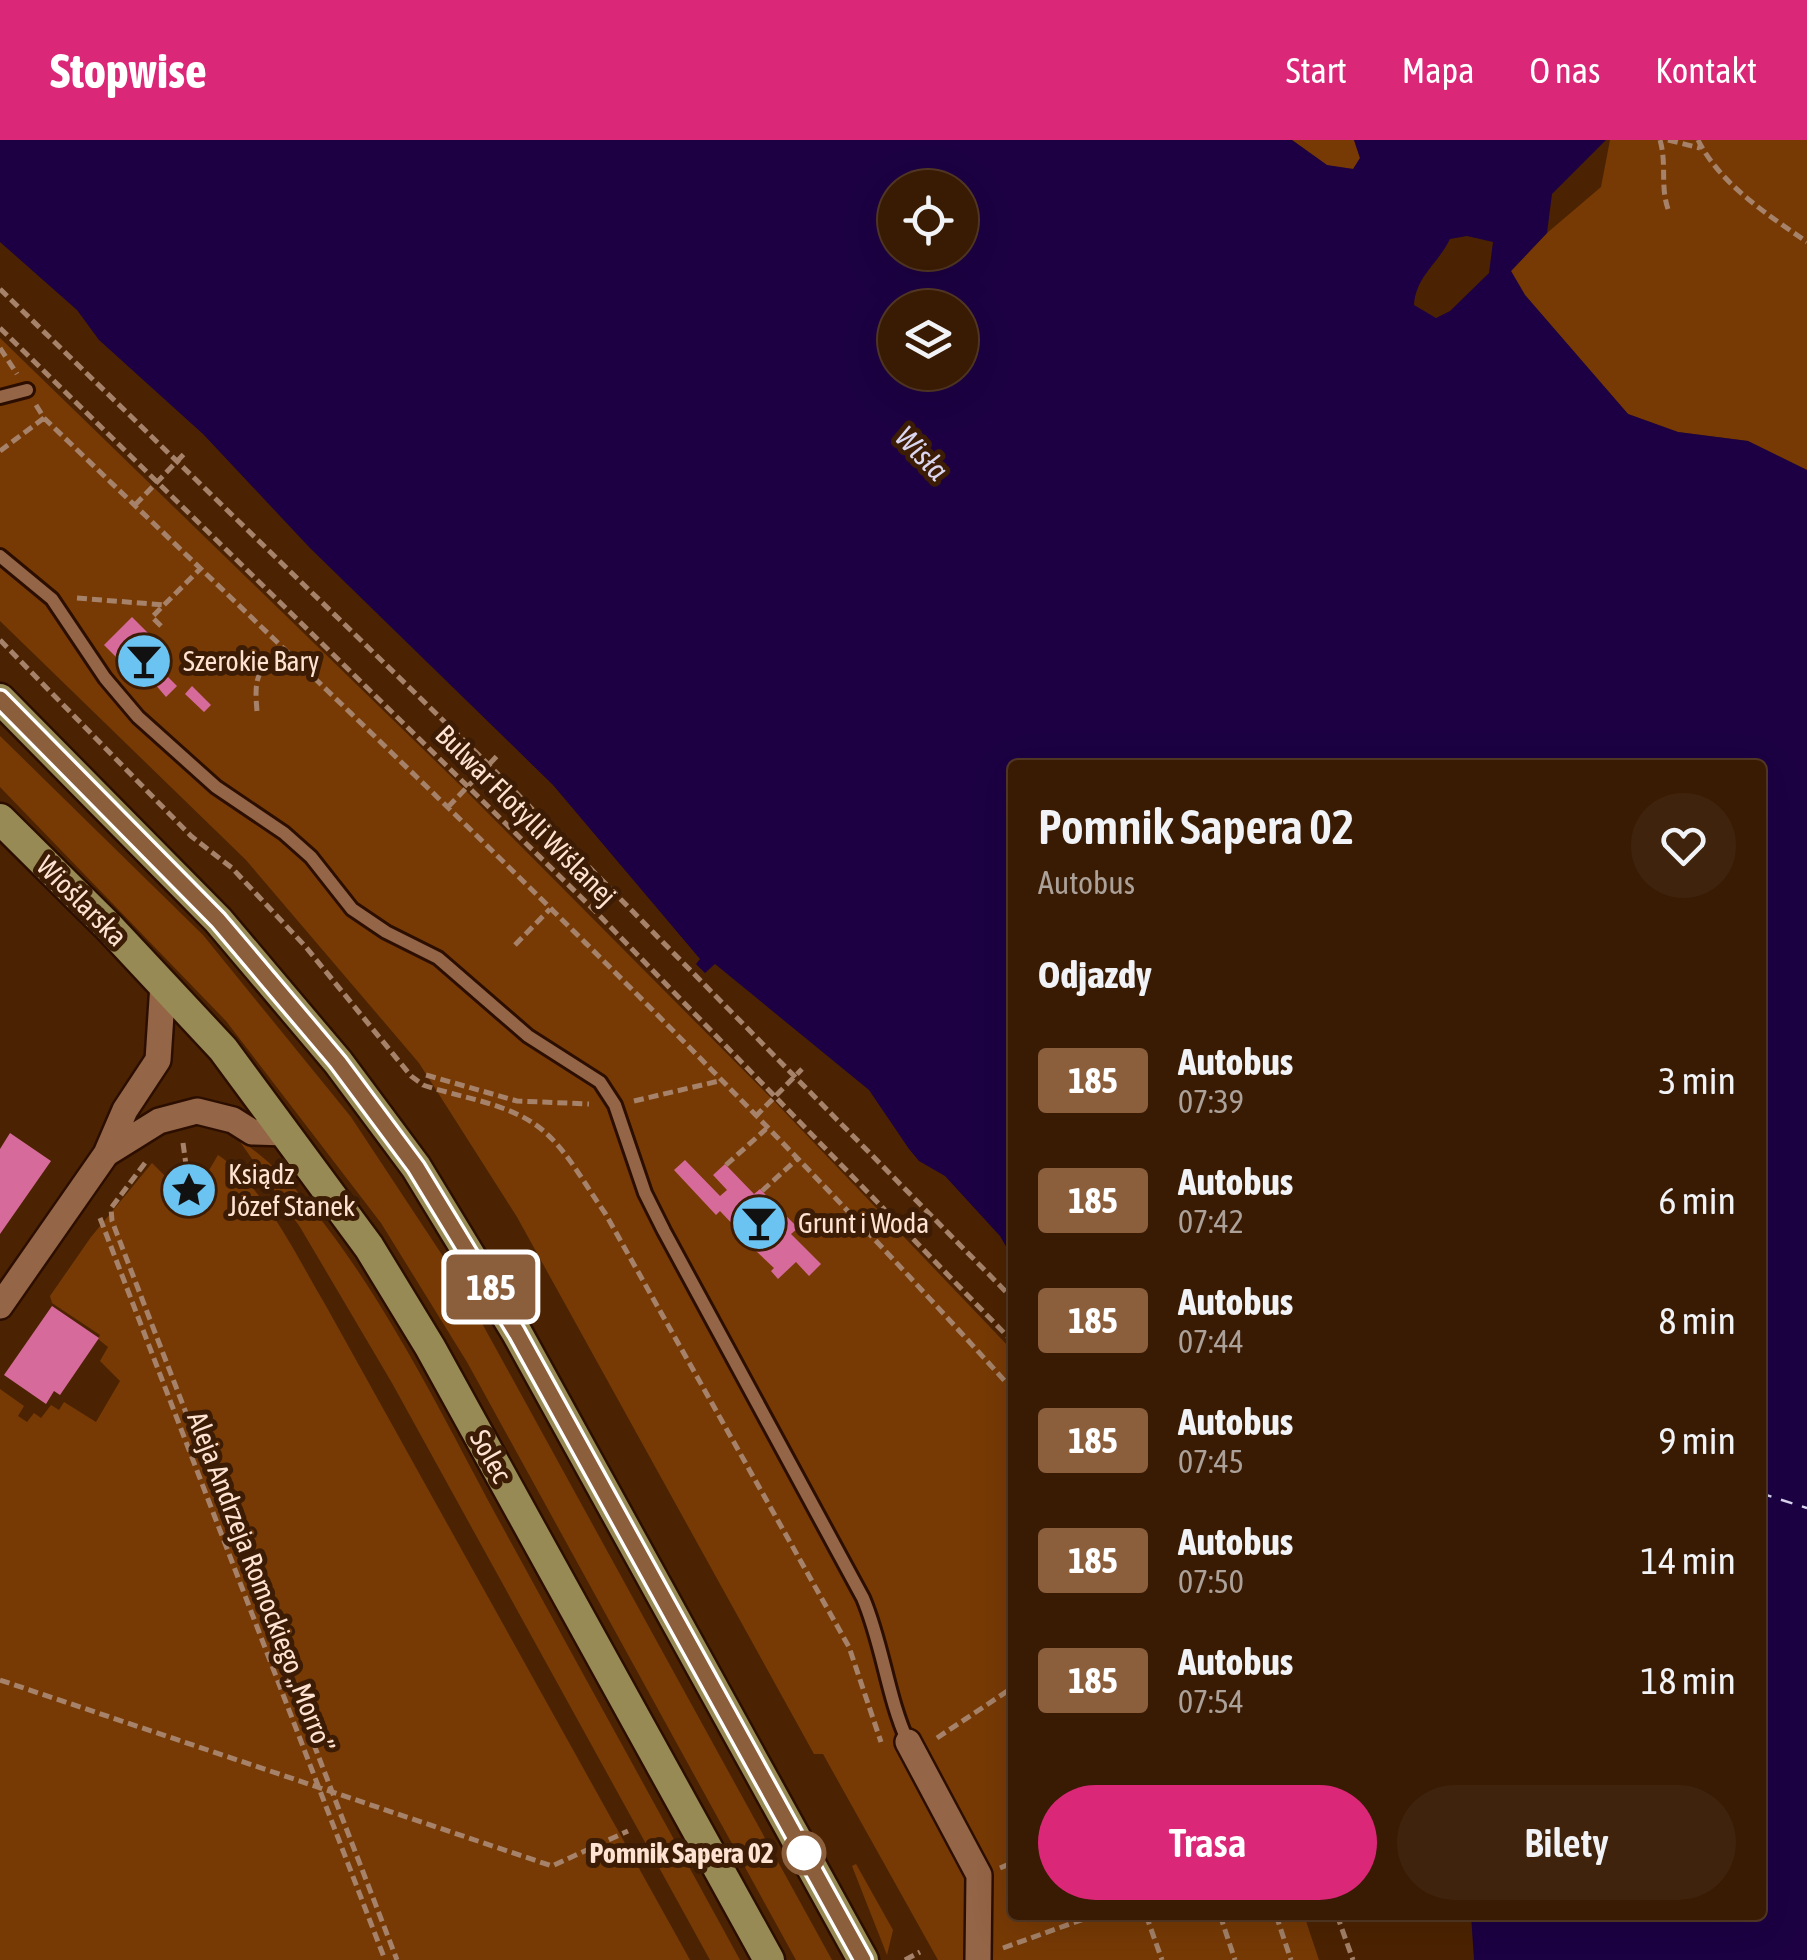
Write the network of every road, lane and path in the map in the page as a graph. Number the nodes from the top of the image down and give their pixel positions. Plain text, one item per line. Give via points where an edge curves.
1 (1660, 140) edge
2 (1668, 140) edge
3 (1698, 140) edge
4 (1703, 149) junction
5 (1668, 209) dead end
6 (1807, 242) edge
7 (0, 289) edge
8 (0, 328) edge
9 (0, 348) edge
10 (27, 390) junction
11 (0, 397) edge
12 (44, 418) junction
13 (0, 451) edge
14 (184, 454) dead end
15 (177, 461) junction
16 (158, 481) junction
17 (134, 505) junction
18 (0, 556) edge
19 (201, 568) junction
20 (52, 599) junction
21 (164, 605) junction
22 (161, 626) dead end
23 (0, 640) edge
24 (282, 647) junction
25 (0, 699) edge
26 (257, 712) dead end
27 (498, 755) dead end
28 (489, 765) junction
29 (470, 786) junction
30 (448, 807) junction
31 (0, 819) edge
32 (550, 909) junction
33 (515, 945) dead end
34 (164, 984) junction
35 (799, 1072) junction
36 (426, 1075) dead end
37 (719, 1081) junction
38 (776, 1096) junction
39 (615, 1105) junction
40 (754, 1117) junction
41 (766, 1129) junction
42 (286, 1133) junction
43 (173, 1145) dead end
44 (106, 1154) junction
45 (150, 1158) dead end
46 (796, 1160) junction
47 (726, 1165) dead end
48 (188, 1187) dead end
49 (762, 1191) dead end
50 (844, 1211) junction
51 (100, 1218) dead end
52 (837, 1218) dead end
53 (1008, 1294) edge
54 (0, 1306) edge
55 (1008, 1338) edge
56 (1008, 1385) edge
57 (0, 1680) edge
58 (1008, 1690) edge
59 (911, 1748) junction
60 (320, 1789) junction
61 (333, 1794) junction
62 (628, 1831) dead end
63 (1082, 1920) edge
64 (1148, 1920) edge
65 (1222, 1920) edge
66 (1278, 1920) edge
67 (1339, 1920) edge
68 (920, 1952) dead end
69 (386, 1960) edge
70 (397, 1960) edge
71 (769, 1960) edge
72 (863, 1960) edge
73 (905, 1960) edge
74 (978, 1960) edge
75 (1162, 1960) edge
76 (1235, 1960) edge
77 (1291, 1960) edge
78 (1353, 1960) edge

1 - 5 path
2 - 4 path
3 - 4 path
4 - 6 path via 1741,192
7 - 15 path
8 - 16 path, Bulwar Flotylli Wiślanej
9 - 10 path
10 - 11 lane
10 - 12 path
12 - 13 path
12 - 17 path
14 - 15 path
15 - 16 path
15 - 28 path
16 - 17 path
16 - 29 path, Bulwar Flotylli Wiślanej
17 - 19 path
18 - 20 lane
19 - 21 path
19 - 24 path
20 - 21 path
20 - 39 lane via 104,678 151,729 216,787 284,833 352,909 457,973 528,1036 600,1082
21 - 22 path via 152,617
23 - 59 path via 191,836 232,868 410,1076 533,1122 565,1156 605,1213 848,1647 892,1768
24 - 26 path via 255,682
24 - 30 path
25 - 72 main road via 257,965 386,1124 479,1267
27 - 28 path
28 - 29 path
28 - 35 path
29 - 30 path
29 - 38 path, Bulwar Flotylli Wiślanej
30 - 32 path
31 - 34 main road, Wioślarska
32 - 33 path
32 - 37 path
34 - 42 main road, Solec
34 - 44 street via 158,1060
35 - 38 path
35 - 53 path
36 - 39 path via 516,1101
37 - 39 path
37 - 40 path
38 - 40 path
38 - 55 path, Bulwar Flotylli Wiślanej
39 - 59 lane via 664,1231 863,1598
40 - 41 path
41 - 46 path
41 - 47 path
42 - 44 street via 252,1132 198,1110 159,1121
42 - 71 main road, Solec via 409,1311
43 - 48 path via 180,1139
44 - 54 street
45 - 61 path via 112,1208 112,1222
46 - 49 path
46 - 50 path
50 - 52 path
50 - 56 path
51 - 60 path, Aleja Andrzeja Romockiego „Morro”
57 - 60 path
58 - 59 path
59 - 74 street via 979,1875
60 - 61 path
60 - 69 path, Aleja Andrzeja Romockiego „Morro”
61 - 62 path via 552,1866
61 - 70 path
63 - 74 path
64 - 75 path
65 - 76 path
66 - 77 path
67 - 78 path
68 - 73 path

